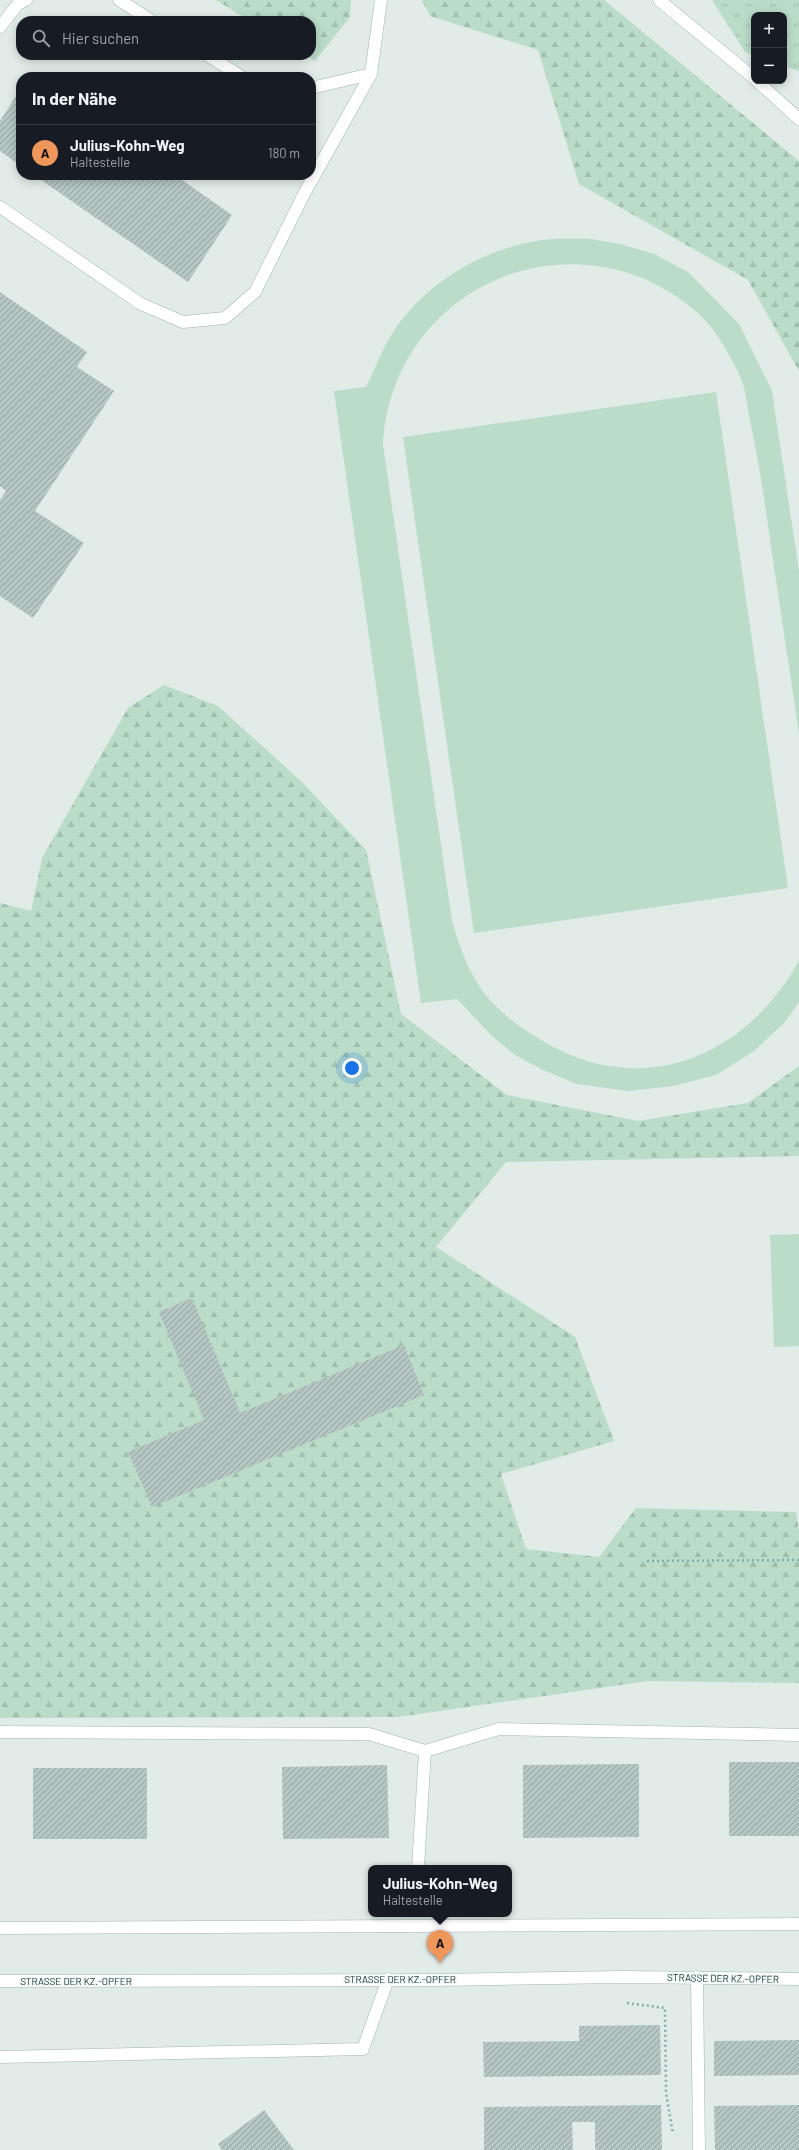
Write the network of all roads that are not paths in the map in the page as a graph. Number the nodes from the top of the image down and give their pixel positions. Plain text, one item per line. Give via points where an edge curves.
1 (26, 0) edge
2 (119, 0) edge
3 (381, 0) edge
4 (659, 0) edge
5 (144, 16) edge
6 (0, 27) edge
7 (215, 60) edge
8 (234, 72) edge
9 (371, 74) junction
10 (751, 76) edge
11 (760, 84) edge
12 (316, 87) edge
13 (799, 119) edge
14 (316, 173) edge
15 (312, 180) edge
16 (0, 207) edge
17 (0, 1732) edge
18 (799, 1735) edge
19 (425, 1751) junction
20 (418, 1865) edge
21 (415, 1920) edge
22 (799, 1924) edge
23 (0, 1928) edge
24 (697, 1977) junction
25 (388, 1979) junction
26 (799, 1979) edge
27 (0, 1981) edge
28 (0, 2057) edge
29 (699, 2150) edge

1 - 6 street via 18,4
2 - 5 street
3 - 9 street
4 - 10 street
7 - 8 street
9 - 12 street
9 - 14 street
11 - 13 street
15 - 16 street via 255,292 225,318 183,322 141,304
17 - 19 street via 369,1734
18 - 19 street via 499,1729
19 - 20 street
21 - 22 street
21 - 23 street
24 - 25 street, STRASSE DER KZ.-OPFER
24 - 26 street, STRASSE DER KZ.-OPFER
24 - 29 street
25 - 27 street, STRASSE DER KZ.-OPFER
25 - 28 street via 363,2049

